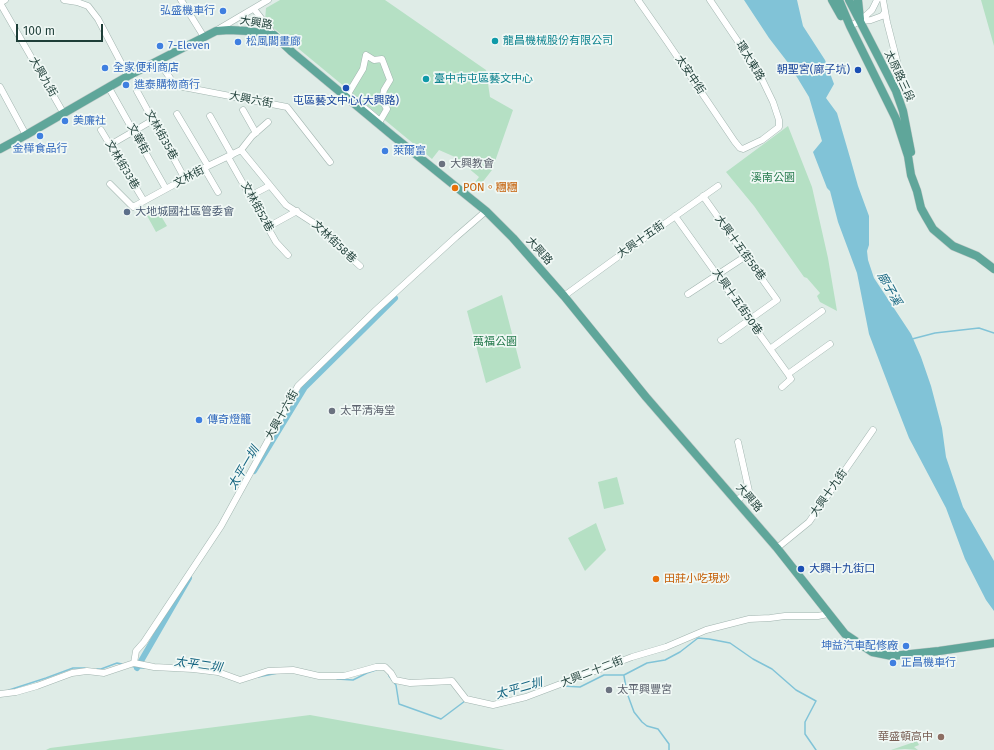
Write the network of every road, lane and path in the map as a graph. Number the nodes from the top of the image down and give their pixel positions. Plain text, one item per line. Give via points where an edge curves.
1 (5, 0) edge
2 (64, 0) edge
3 (181, 0) edge
4 (268, 0) edge
5 (638, 0) edge
6 (710, 0) edge
7 (832, 0) edge
8 (839, 0) edge
9 (849, 0) edge
10 (858, 0) edge
11 (877, 0) edge
12 (884, 0) edge
13 (254, 9) junction
14 (885, 12) junction
15 (860, 21) junction
16 (850, 26) junction
17 (216, 31) junction
18 (274, 35) junction
19 (204, 37) junction
20 (158, 60) junction
21 (128, 76) junction
22 (390, 80) joint
23 (0, 86) edge
24 (109, 88) junction
25 (137, 91) dead end
26 (896, 91) junction
27 (243, 110) dead end
28 (64, 114) junction
29 (177, 114) dead end
30 (210, 116) dead end
31 (153, 120) junction
32 (268, 122) dead end
33 (779, 128) joint
34 (101, 130) dead end
35 (134, 131) junction
36 (256, 133) junction
37 (26, 135) junction
38 (110, 145) junction
39 (0, 149) edge
40 (242, 150) junction
41 (230, 156) junction
42 (330, 162) dead end
43 (206, 168) junction
44 (185, 179) junction
45 (110, 184) dead end
46 (269, 186) junction
47 (718, 186) dead end
48 (166, 189) junction
49 (917, 191) junction
50 (218, 192) dead end
51 (250, 196) junction
52 (703, 196) junction
53 (144, 201) junction
54 (297, 211) junction
55 (486, 211) junction
56 (675, 216) junction
57 (268, 227) junction
58 (288, 255) dead end
59 (746, 256) junction
60 (360, 266) dead end
61 (994, 269) edge
62 (718, 275) junction
63 (688, 294) dead end
64 (564, 296) junction
65 (822, 311) dead end
66 (749, 320) junction
67 (721, 340) dead end
68 (830, 344) dead end
69 (770, 349) junction
70 (788, 374) junction
71 (782, 387) dead end
72 (873, 430) dead end
73 (738, 442) dead end
74 (736, 501) junction
75 (777, 548) junction
76 (828, 614) junction
77 (994, 643) edge
78 (134, 663) junction
79 (0, 694) edge

1 - 28 street, 大興九街 via 0,3
2 - 21 street via 88,6 98,19
3 - 19 street
4 - 13 street
5 - 33 street, 太安中街 via 740,148 762,140
6 - 33 street, 環太東路 via 758,71 780,120
7 - 16 main road, 太原路三段
8 - 16 main road, 太原路三段
9 - 15 main road, 太原路三段
10 - 15 main road, 太原路三段
11 - 15 street via 872,10
12 - 14 street
13 - 17 street
13 - 18 street
14 - 15 street via 871,20
14 - 26 street via 897,61
15 - 16 street
15 - 26 main road, 太原路三段
16 - 49 main road, 太原路三段 via 896,119
17 - 18 main road, 大興路 via 248,31
17 - 19 main road, 大興路
18 - 55 main road, 大興路
19 - 20 main road, 大興路
20 - 21 main road, 大興路
20 - 42 street, 大興六街 via 178,86 286,107
21 - 24 main road, 大興路
22 - 22 street via 384,90 382,100 386,109 380,121 348,94 363,69 366,55 374,60 382,59
23 - 37 street
24 - 28 main road, 大興路
24 - 35 street, 文華街
25 - 31 street, 文林街35巷
26 - 49 main road, 太原路三段 via 904,111
27 - 36 street
28 - 37 main road, 大興路
29 - 43 street
30 - 41 street, 文林街52巷
31 - 35 street
31 - 44 street, 文林街35巷
32 - 36 street, 文林街
34 - 38 street, 文林街33巷
35 - 38 street
35 - 48 street, 文華街
36 - 40 street, 文林街
37 - 39 main road, 大興路
38 - 53 street, 文林街33巷
40 - 41 street, 文林街
40 - 46 street, 文林街58巷
41 - 43 street, 文林街
41 - 51 street, 文林街52巷
43 - 44 street, 文林街
43 - 50 street
44 - 48 street, 文林街
45 - 53 street, 文林街 via 133,207
46 - 51 street
46 - 54 street, 文林街58巷 via 286,205
47 - 52 street, 大興十五街
48 - 53 street, 文林街
49 - 61 main road, 太原路三段 via 933,229 953,246 977,256
51 - 57 street, 文林街52巷
52 - 56 street, 大興十五街
52 - 59 street, 大興十五街58巷
54 - 57 street
54 - 60 street, 文林街58巷 via 323,229
55 - 64 main road, 大興路
55 - 78 street, 大興十六街 via 376,310 298,386 221,526 136,651
56 - 62 street, 大興十五街50巷
56 - 64 street, 大興十五街
57 - 58 street, 文林街52巷 via 276,242
59 - 62 street
59 - 66 street, 大興十五街58巷 via 777,300
62 - 63 street
62 - 66 street, 大興十五街50巷
64 - 74 main road, 大興路 via 646,397
65 - 69 street
66 - 67 street
66 - 69 street, 大興十五街50巷
68 - 70 street
69 - 70 street, 大興十五街50巷
70 - 71 street via 791,379
72 - 75 street, 大興十九街 via 810,522
73 - 74 street via 749,491
74 - 75 main road, 大興路
75 - 76 main road, 大興路
76 - 77 main road, 大興路 via 850,638 872,652 892,656
76 - 78 street, 大興二十二街 via 749,619 706,630 526,697 493,705 466,699 452,681 410,683 395,680 385,667 344,676 319,676 294,670 268,672 240,680 218,672
78 - 79 street via 104,673 72,673 37,686

